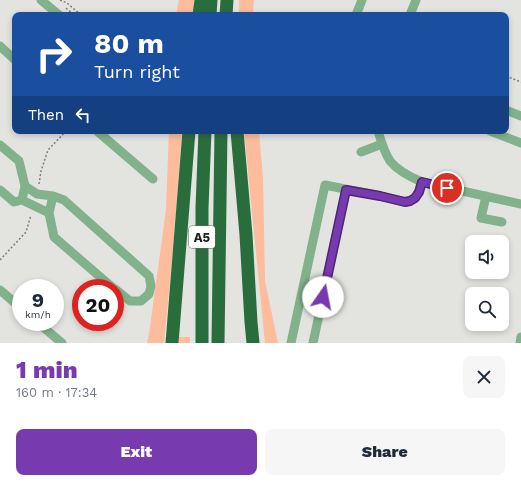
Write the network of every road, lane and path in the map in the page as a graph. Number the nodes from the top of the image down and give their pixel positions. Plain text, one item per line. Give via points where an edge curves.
1 (41, 0) edge
2 (60, 0) edge
3 (201, 0) edge
4 (211, 0) edge
5 (227, 0) edge
6 (232, 0) edge
7 (362, 0) edge
8 (416, 0) edge
9 (62, 11) edge
10 (78, 12) edge
11 (199, 12) edge
12 (210, 12) edge
13 (226, 12) edge
14 (232, 12) edge
15 (357, 12) edge
16 (411, 12) edge
17 (0, 46) edge
18 (12, 57) edge
19 (509, 77) edge
20 (521, 82) edge
21 (509, 111) edge
22 (521, 116) edge
23 (100, 134) edge
24 (189, 134) edge
25 (205, 134) edge
26 (221, 134) edge
27 (237, 134) edge
28 (379, 134) edge
29 (498, 134) edge
30 (521, 143) edge
31 (0, 144) edge
32 (382, 144) junction
33 (361, 152) dead end
34 (153, 179) dead end
35 (422, 182) junction
36 (25, 186) junction
37 (0, 190) edge
38 (346, 190) junction
39 (53, 196) junction
40 (486, 196) junction
41 (22, 200) junction
42 (521, 204) edge
43 (49, 213) junction
44 (502, 222) dead end
45 (102, 279) edge
46 (0, 290) edge
47 (124, 296) edge
48 (12, 300) edge
49 (48, 331) edge
50 (521, 337) edge
51 (62, 343) edge
52 (172, 343) edge
53 (202, 343) edge
54 (218, 343) edge
55 (253, 343) edge
56 (291, 343) edge
57 (313, 343) edge
58 (520, 343) edge

1 - 9 street
2 - 10 path
3 - 11 highway
4 - 12 highway
5 - 13 highway
6 - 14 highway
7 - 15 street
8 - 16 street
17 - 18 street
19 - 20 path
21 - 22 street
23 - 34 street
24 - 52 highway
25 - 53 highway, A5
26 - 54 highway, A5
27 - 55 highway
28 - 32 street
29 - 30 street
31 - 36 street via 19,160
32 - 33 street
32 - 35 street via 390,161 409,177
35 - 38 street via 415,198 405,202
35 - 40 street
36 - 39 street via 37,194
36 - 41 street
37 - 41 street via 14,202
38 - 56 street via 325,185
38 - 57 street
39 - 43 street
39 - 47 street via 64,200 149,276 149,294 141,301 130,301
40 - 42 street
40 - 44 street via 481,218
41 - 43 street
43 - 45 street via 54,237
46 - 48 street
49 - 51 street
50 - 58 street

